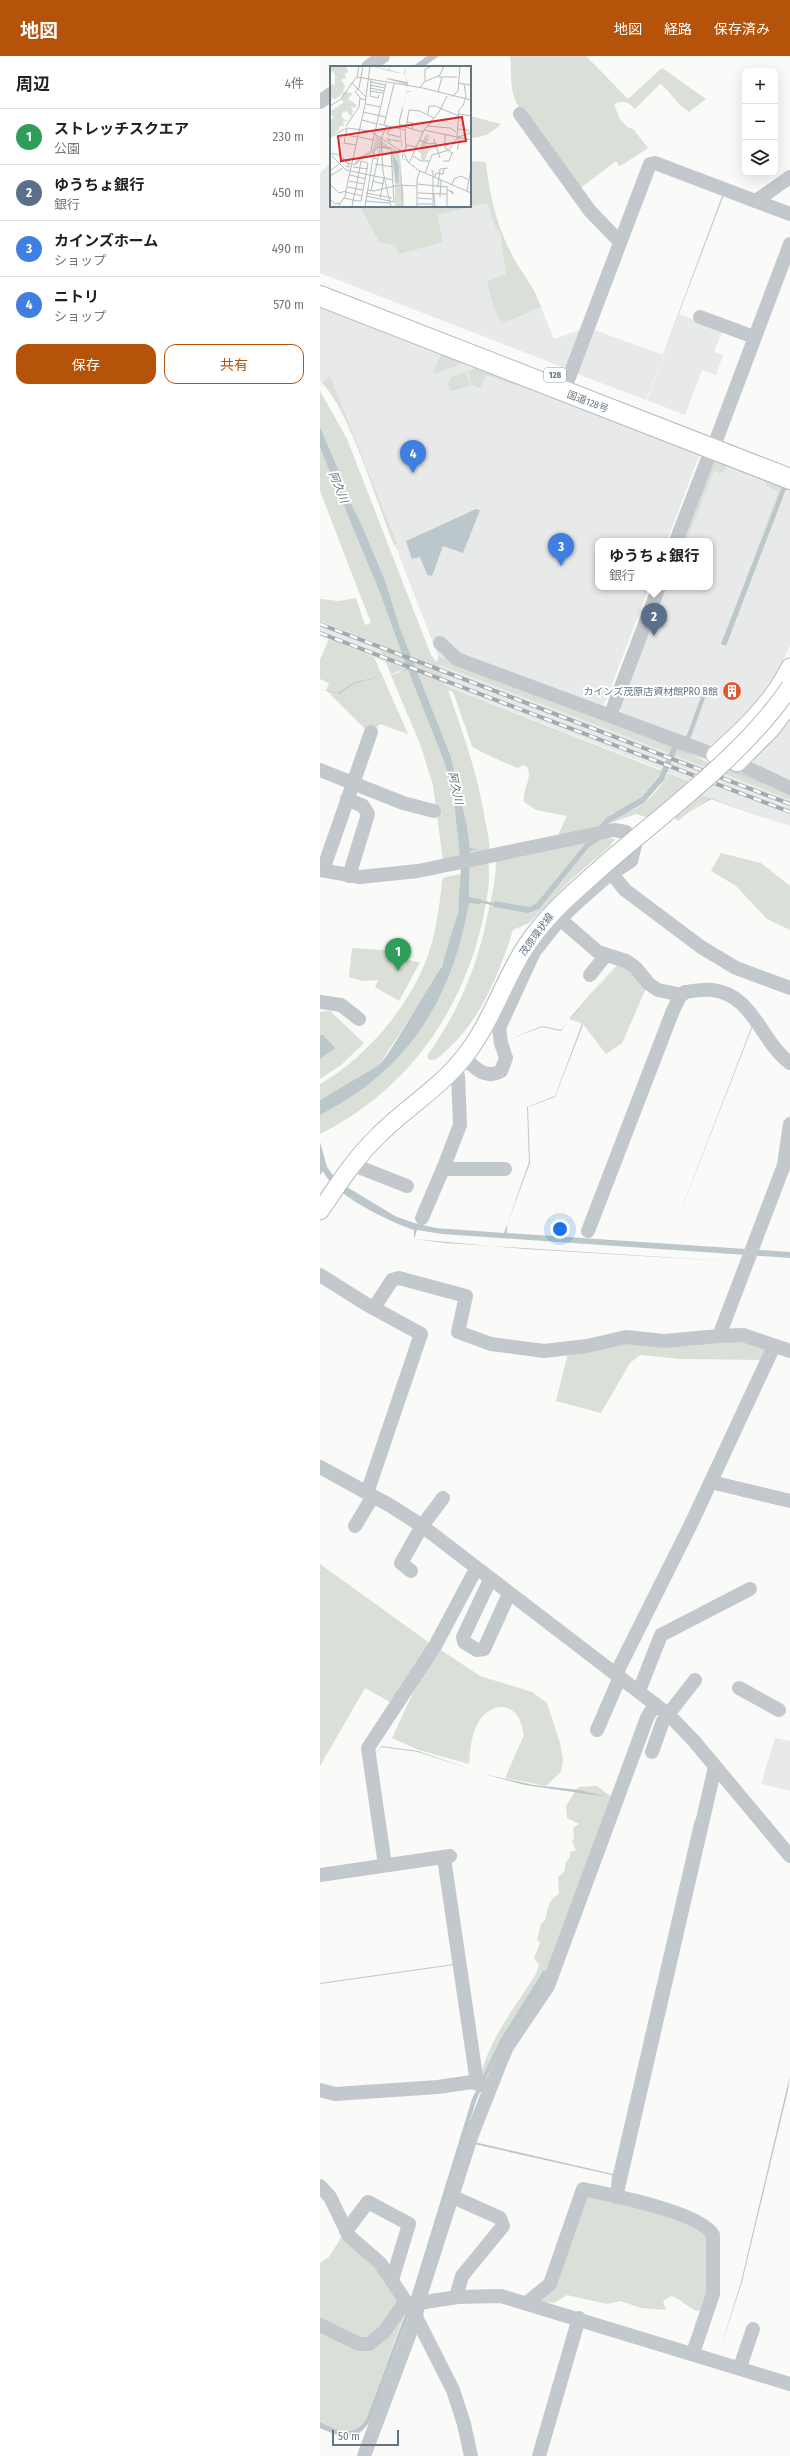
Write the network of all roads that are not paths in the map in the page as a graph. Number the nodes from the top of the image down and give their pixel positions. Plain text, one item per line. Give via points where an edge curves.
1 (383, 56) edge
2 (369, 66) edge
3 (520, 114) dead end
4 (790, 177) edge
5 (756, 201) junction
6 (790, 214) edge
7 (620, 242) junction
8 (790, 244) edge
9 (320, 284) edge
10 (320, 296) edge
11 (700, 317) dead end
12 (754, 337) junction
13 (568, 380) junction
14 (714, 443) junction
15 (790, 466) edge
16 (790, 479) edge
17 (677, 538) edge
18 (658, 590) edge
19 (440, 643) dead end
20 (790, 667) edge
21 (790, 687) edge
22 (790, 704) edge
23 (610, 716) junction
24 (371, 732) dead end
25 (715, 755) junction
26 (737, 763) junction
27 (320, 770) edge
28 (352, 782) junction
29 (790, 788) edge
30 (346, 799) junction
31 (434, 811) dead end
32 (321, 870) edge
33 (608, 870) junction
34 (349, 876) junction
35 (560, 919) junction
36 (603, 954) junction
37 (590, 975) dead end
38 (790, 988) edge
39 (682, 995) junction
40 (320, 1002) edge
41 (359, 1019) dead end
42 (459, 1063) junction
43 (790, 1063) edge
44 (790, 1124) edge
45 (351, 1164) junction
46 (443, 1169) junction
47 (505, 1169) dead end
48 (407, 1186) dead end
49 (320, 1211) edge
50 (422, 1218) dead end
51 (588, 1231) dead end
52 (320, 1274) edge
53 (374, 1308) junction
54 (719, 1336) junction
55 (774, 1346) junction
56 (790, 1351) edge
57 (320, 1467) edge
58 (711, 1482) junction
59 (370, 1495) junction
60 (443, 1498) dead end
61 (790, 1501) edge
62 (355, 1526) dead end
63 (422, 1526) junction
64 (476, 1569) junction
65 (411, 1571) dead end
66 (490, 1580) junction
67 (750, 1589) dead end
68 (509, 1594) junction
69 (618, 1675) junction
70 (695, 1680) dead end
71 (739, 1688) dead end
72 (640, 1692) junction
73 (654, 1703) junction
74 (779, 1710) dead end
75 (669, 1715) junction
76 (597, 1730) dead end
77 (652, 1752) dead end
78 (715, 1767) junction
79 (790, 1856) edge
80 (385, 1865) junction
81 (320, 1875) edge
82 (484, 2086) junction
83 (320, 2090) edge
84 (320, 2186) edge
85 (453, 2197) junction
86 (616, 2197) junction
87 (346, 2230) junction
88 (392, 2280) junction
89 (456, 2298) junction
90 (528, 2302) junction
91 (413, 2309) junction
92 (579, 2318) junction
93 (320, 2325) edge
94 (753, 2329) dead end
95 (693, 2353) junction
96 (740, 2367) junction
97 (790, 2384) edge
98 (364, 2456) edge
99 (471, 2456) edge
100 (539, 2456) edge

1 - 2 street
3 - 7 street via 590,211
4 - 5 street
5 - 6 street
5 - 7 street via 653,163 649,166
7 - 13 street
8 - 12 street
9 - 13 highway, 国道128号 / 128
10 - 14 highway, 国道128号 / 128
11 - 12 street
12 - 14 street
13 - 14 highway, 国道128号 / 128
14 - 15 highway, 国道128号 / 128
14 - 16 highway, 国道128号 / 128
14 - 17 street
18 - 23 street
19 - 23 street via 457,659
20 - 25 main road via 765,706
21 - 33 main road, 茂原環状線, bridge via 770,715 736,750
22 - 26 main road via 772,728
23 - 25 street
24 - 28 street
25 - 26 street
26 - 29 street
27 - 28 street
28 - 30 street
28 - 31 street via 404,803
30 - 32 street
30 - 34 street via 363,806 368,814
32 - 34 street
33 - 34 street via 631,861 636,850 630,835 620,830 588,834 442,866 371,877
33 - 35 street
33 - 38 street via 625,890 702,947 736,968
33 - 42 main road, 茂原環状線 via 555,908 531,938 489,1019
35 - 36 street
35 - 42 street via 534,952 502,1020 499,1037 506,1058 501,1070 490,1075
36 - 37 street via 602,960
36 - 39 street via 626,961 648,984 658,990
39 - 43 street via 685,992 713,990 742,1002 770,1042
39 - 51 street via 672,1013
40 - 41 street via 342,1005
42 - 45 main road, 茂原環状線
42 - 46 street via 460,1125
44 - 54 street via 784,1165
45 - 48 street
45 - 49 main road, 茂原環状線
46 - 47 street
46 - 50 street
52 - 53 street
53 - 54 street via 392,1280 399,1278 466,1296 458,1332 491,1344 544,1351 626,1338 664,1341
53 - 59 street via 422,1334
54 - 55 street via 743,1335
55 - 56 street
55 - 58 street
57 - 59 street
58 - 61 street
58 - 69 street
59 - 62 street
59 - 63 street
60 - 63 street
63 - 64 street
63 - 65 street via 401,1564
64 - 66 street
64 - 80 street via 435,1646 368,1748
66 - 68 street
66 - 68 street via 463,1637 464,1642 477,1650 484,1649
67 - 72 street via 661,1635
68 - 69 street
69 - 72 street
69 - 76 street
70 - 75 street
71 - 74 street
72 - 73 street
73 - 75 street
73 - 82 street via 646,1718 548,1986
75 - 77 street via 663,1721
75 - 78 street
78 - 79 street
78 - 86 street
80 - 81 street
80 - 82 street via 447,1857
82 - 83 street via 336,2094
82 - 85 street
84 - 87 street via 330,2197
85 - 89 street via 500,2218 503,2226 462,2276
85 - 91 street
86 - 90 street via 583,2188 550,2284
86 - 95 street via 671,2210 707,2229 713,2235 713,2294
87 - 88 street via 354,2241 380,2263
87 - 88 street via 368,2202 409,2224
88 - 91 street
89 - 90 street via 501,2296
89 - 91 street
90 - 92 street
91 - 93 street via 369,2344 359,2344
91 - 98 street
91 - 99 street via 453,2390
92 - 95 street
92 - 100 street
94 - 96 street
95 - 96 street
96 - 97 street

